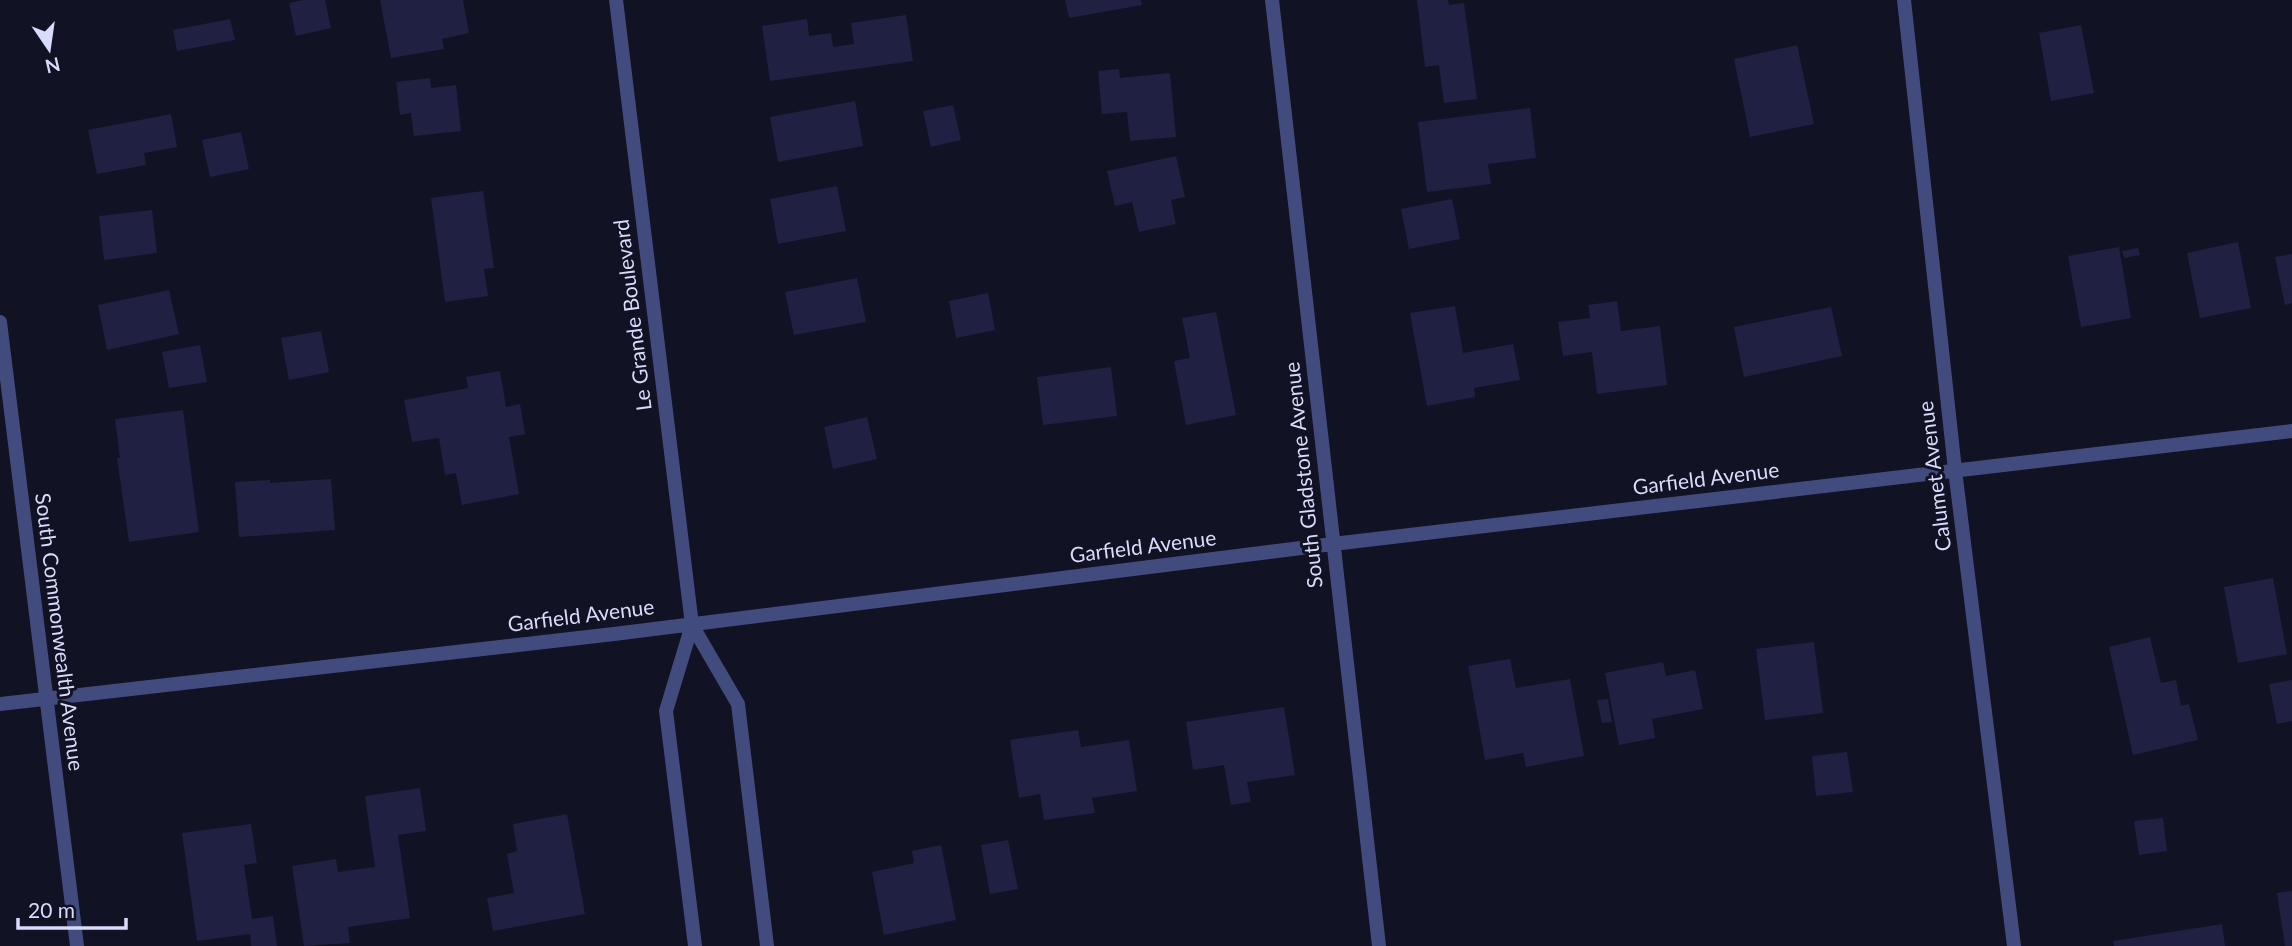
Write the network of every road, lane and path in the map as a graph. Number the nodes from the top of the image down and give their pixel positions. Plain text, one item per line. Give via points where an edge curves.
1 (616, 0) edge
2 (1272, 0) edge
3 (1904, 0) edge
4 (0, 322) edge
5 (2292, 431) edge
6 (1955, 470) junction
7 (1333, 544) junction
8 (692, 625) junction
9 (46, 699) junction
10 (0, 704) edge
11 (77, 946) edge
12 (695, 946) edge
13 (767, 946) edge
14 (1379, 946) edge
15 (2014, 946) edge

1 - 8 street, Le Grande Boulevard
2 - 7 street, South Gladstone Avenue
3 - 6 street, Calumet Avenue
4 - 9 street, South Commonwealth Avenue
5 - 6 street, Garfield Avenue
6 - 7 street, Garfield Avenue
6 - 15 street, Calumet Avenue
7 - 8 street, Garfield Avenue
7 - 14 street, South Gladstone Avenue
8 - 9 street, Garfield Avenue
8 - 12 street, Le Grande Boulevard via 666,710
8 - 13 street, Le Grande Boulevard via 738,704
9 - 10 street, Garfield Avenue
9 - 11 street, South Commonwealth Avenue

